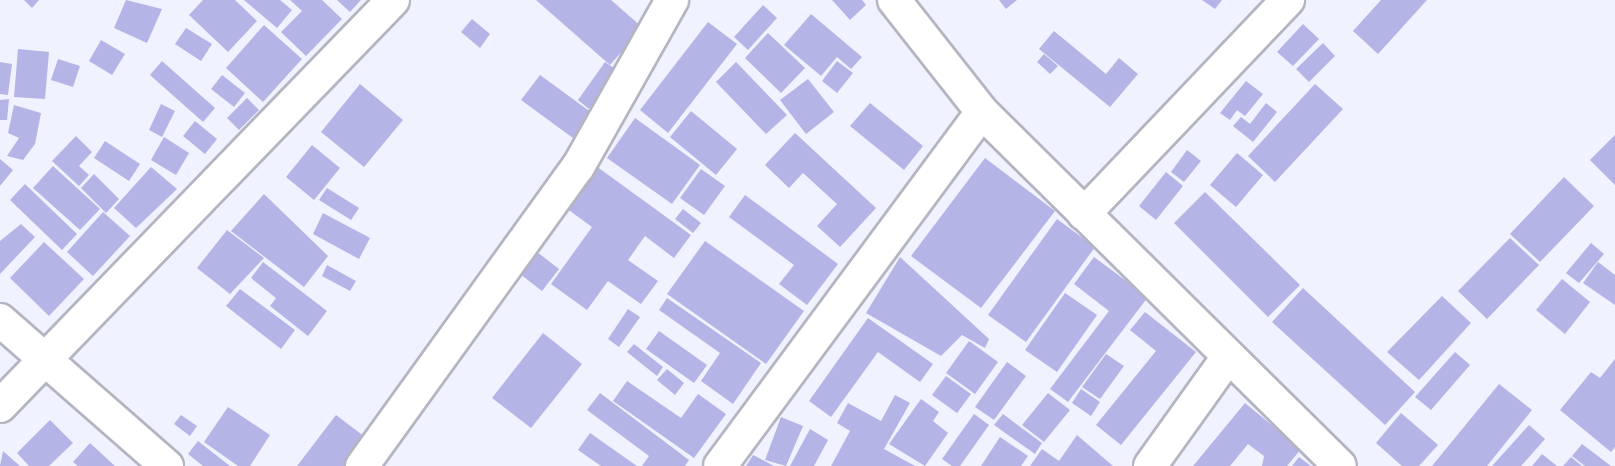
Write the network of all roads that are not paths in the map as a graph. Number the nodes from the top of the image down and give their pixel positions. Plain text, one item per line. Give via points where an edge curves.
1 (393, 0) edge
2 (672, 0) edge
3 (894, 0) edge
4 (1288, 0) edge
5 (982, 112) junction
6 (1084, 214) junction
7 (0, 320) edge
8 (1228, 357) junction
9 (43, 361) junction
10 (0, 406) edge
11 (167, 466) edge
12 (362, 466) edge
13 (720, 466) edge
14 (1150, 466) edge
15 (1340, 466) edge

1 - 9 street
2 - 12 street via 578,167
3 - 5 street
4 - 6 street
5 - 6 street
5 - 13 street
6 - 8 street
7 - 9 street
8 - 14 street
8 - 15 street
9 - 10 street
9 - 11 street

